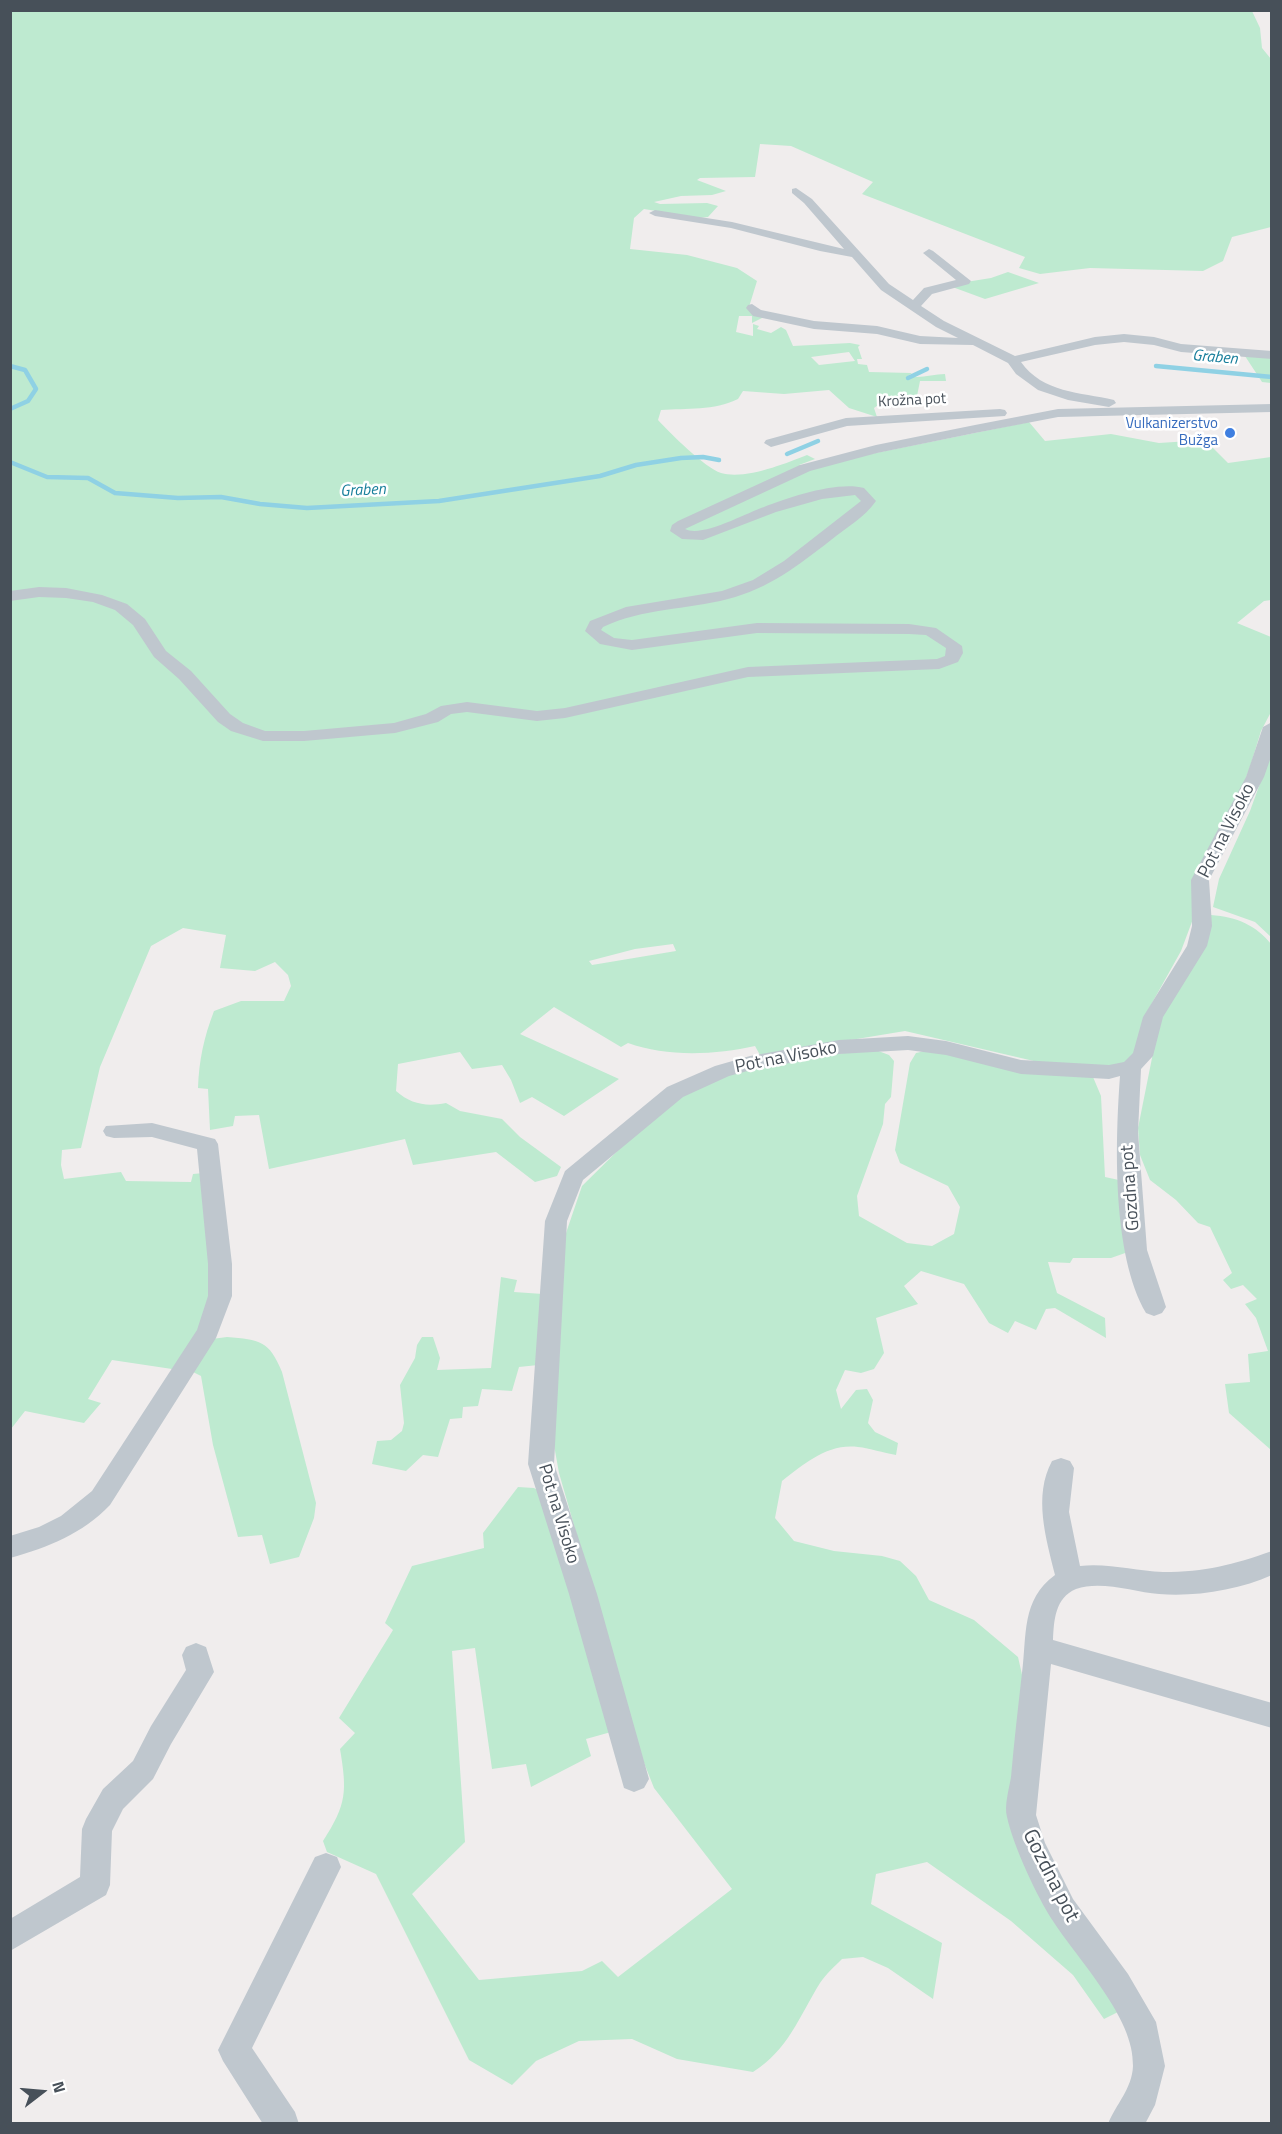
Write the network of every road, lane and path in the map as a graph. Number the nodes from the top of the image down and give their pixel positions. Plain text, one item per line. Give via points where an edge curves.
1 (796, 191) dead end
2 (655, 213) dead end
3 (854, 254) junction
4 (929, 254) dead end
5 (915, 305) junction
6 (752, 308) dead end
7 (976, 343) junction
8 (1272, 356) edge
9 (1013, 360) junction
10 (1272, 408) edge
11 (1178, 412) junction
12 (1058, 413) junction
13 (771, 443) dead end
14 (10, 596) edge
15 (1272, 727) edge
16 (1131, 1067) junction
17 (114, 1131) dead end
18 (1154, 1307) dead end
19 (1061, 1468) dead end
20 (10, 1547) edge
21 (1272, 1562) edge
22 (1070, 1579) junction
23 (1040, 1648) junction
24 (196, 1655) dead end
25 (1272, 1716) edge
26 (634, 1779) dead end
27 (326, 1867) dead end
28 (10, 1936) edge
29 (283, 2124) edge
30 (1124, 2124) edge

1 - 3 street, Krožna pot
2 - 3 street via 732,225
3 - 5 street, Krožna pot via 885,287
4 - 5 street via 965,281 928,291
5 - 7 street, Krožna pot
6 - 7 street, Krožna pot via 767,316 814,325 877,330 920,340
7 - 9 street, Krožna pot
8 - 9 street via 1181,348 1124,338
9 - 11 street, Krožna pot via 1033,383 1053,392
10 - 11 street, Krožna pot
11 - 12 street, Krožna pot
12 - 13 street, Krožna pot via 858,421
12 - 14 street, Krožna pot via 829,460 677,528 680,535 703,536 771,509 849,490 859,491 868,501 786,566 743,590 627,611 596,624 593,631 599,639 612,644 632,645 757,628 930,631 954,646 952,659 939,664 748,672 565,713 537,716 467,707 447,710 410,725 288,736 251,733 224,718 160,654 139,622 121,607 66,593
15 - 16 street, Pot na Visoko via 1255,777 1200,880 1202,926 1197,946 1153,1017 1143,1056
16 - 18 street, Gozdna pot via 1127,1132 1135,1250
16 - 26 street, Pot na Visoko via 1109,1072 1021,1067 946,1048 908,1043 839,1047 750,1063 675,1092 573,1176 556,1221 541,1464 583,1594
17 - 20 street via 152,1130 207,1144 220,1264 219,1296 208,1332 101,1498 84,1516 43,1538
19 - 22 street via 1054,1494 1056,1525
21 - 22 street via 1254,1571 1207,1581 1161,1582 1101,1575
22 - 23 street, Gozdna pot via 1051,1593 1040,1617
23 - 25 street
23 - 30 street, Gozdna pot via 1021,1815 1030,1846 1062,1910 1140,2022 1149,2066 1139,2104
24 - 28 street via 200,1672 143,1770 113,1799 97,1829 95,1885
27 - 29 street via 234,2050

